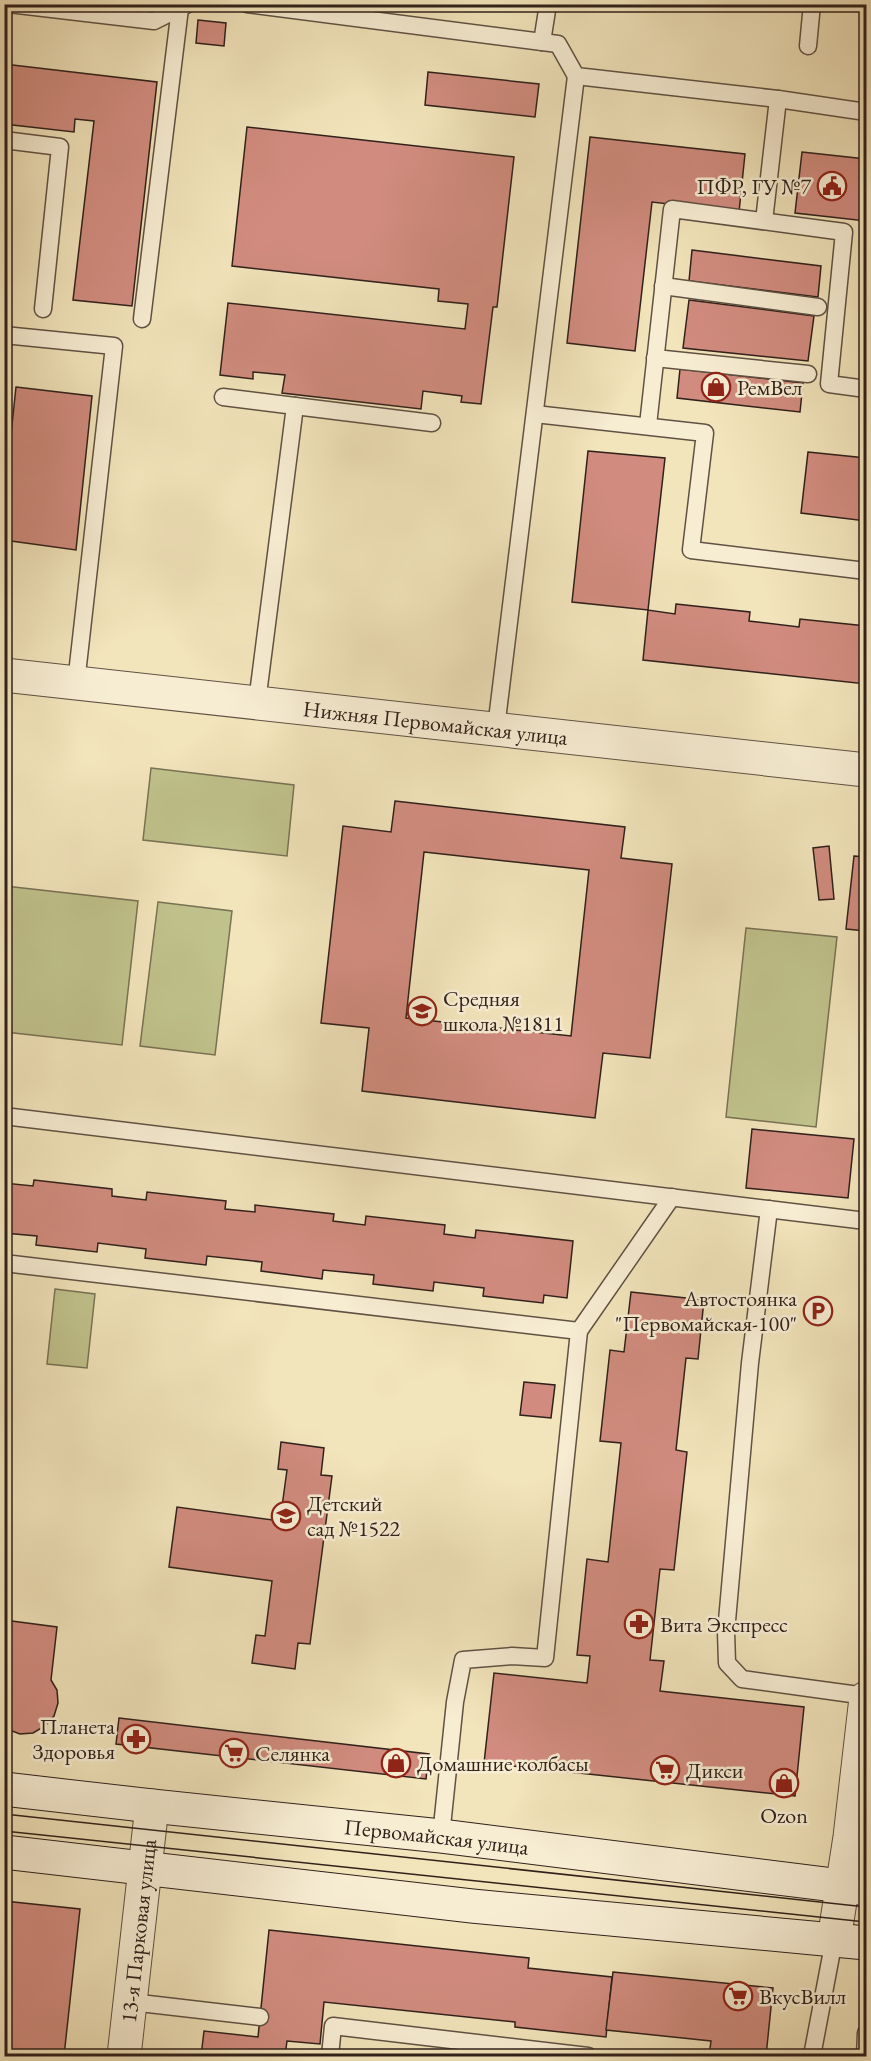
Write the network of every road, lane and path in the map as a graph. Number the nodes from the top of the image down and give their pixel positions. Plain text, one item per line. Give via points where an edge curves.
1 (9, 4) edge
2 (247, 4) edge
3 (548, 4) edge
4 (812, 4) edge
5 (183, 6) edge
6 (542, 42) junction
7 (808, 46) dead end
8 (576, 76) junction
9 (778, 99) junction
10 (867, 112) edge
11 (4, 140) edge
12 (764, 221) junction
13 (663, 286) junction
14 (818, 307) dead end
15 (43, 309) dead end
16 (142, 319) dead end
17 (4, 335) edge
18 (655, 358) junction
19 (808, 374) dead end
20 (867, 389) edge
21 (223, 397) dead end
22 (295, 406) junction
23 (535, 414) junction
24 (432, 423) dead end
25 (648, 425) junction
26 (867, 571) edge
27 (4, 675) edge
28 (76, 683) junction
29 (257, 702) junction
30 (496, 728) junction
31 (867, 770) edge
32 (4, 1116) edge
33 (672, 1197) junction
34 (769, 1209) junction
35 (867, 1221) edge
36 (4, 1263) edge
37 (579, 1331) junction
38 (867, 1697) edge
39 (4, 1789) edge
40 (152, 1806) junction
41 (441, 1836) junction
42 (4, 1852) edge
43 (145, 1868) junction
44 (854, 1887) edge
45 (834, 1940) junction
46 (867, 1943) edge
47 (131, 2002) junction
48 (260, 2017) dead end
49 (867, 2033) edge
50 (124, 2056) edge
51 (330, 2056) edge
52 (588, 2056) edge
53 (812, 2056) edge
54 (865, 2056) edge

1 - 5 lane via 153,21
2 - 6 lane
3 - 6 lane
4 - 7 lane
5 - 16 lane
6 - 8 lane via 558,44
8 - 9 lane
8 - 23 lane
9 - 10 lane
9 - 12 lane
11 - 15 lane via 60,147
12 - 13 lane via 672,209
12 - 20 lane via 844,232 829,384
13 - 14 lane
13 - 18 lane
17 - 28 lane via 114,346
18 - 19 lane
18 - 25 lane
21 - 22 lane
22 - 24 lane
22 - 29 lane
23 - 25 lane
23 - 30 lane
25 - 26 lane via 705,433 691,550
27 - 28 main road, Нижняя Первомайская улица
28 - 29 main road, Нижняя Первомайская улица
29 - 30 main road, Нижняя Первомайская улица
30 - 31 main road, Нижняя Первомайская улица
32 - 33 lane
33 - 34 lane
33 - 37 lane
34 - 35 lane
34 - 38 lane via 767,1288 750,1363 726,1632 727,1663 742,1679
36 - 37 lane
37 - 41 lane via 545,1658 463,1660
38 - 44 main road
39 - 40 main road, Первомайская улица
40 - 41 main road, Первомайская улица
40 - 43 main road, 13-я Парковая улица
41 - 44 main road, Первомайская улица
42 - 43 main road
43 - 45 main road via 461,1905
43 - 47 main road, 13-я Парковая улица
44 - 45 main road
45 - 46 main road
45 - 53 lane
47 - 48 lane
47 - 50 main road, 13-я Парковая улица
49 - 54 lane
51 - 52 lane via 328,2025

